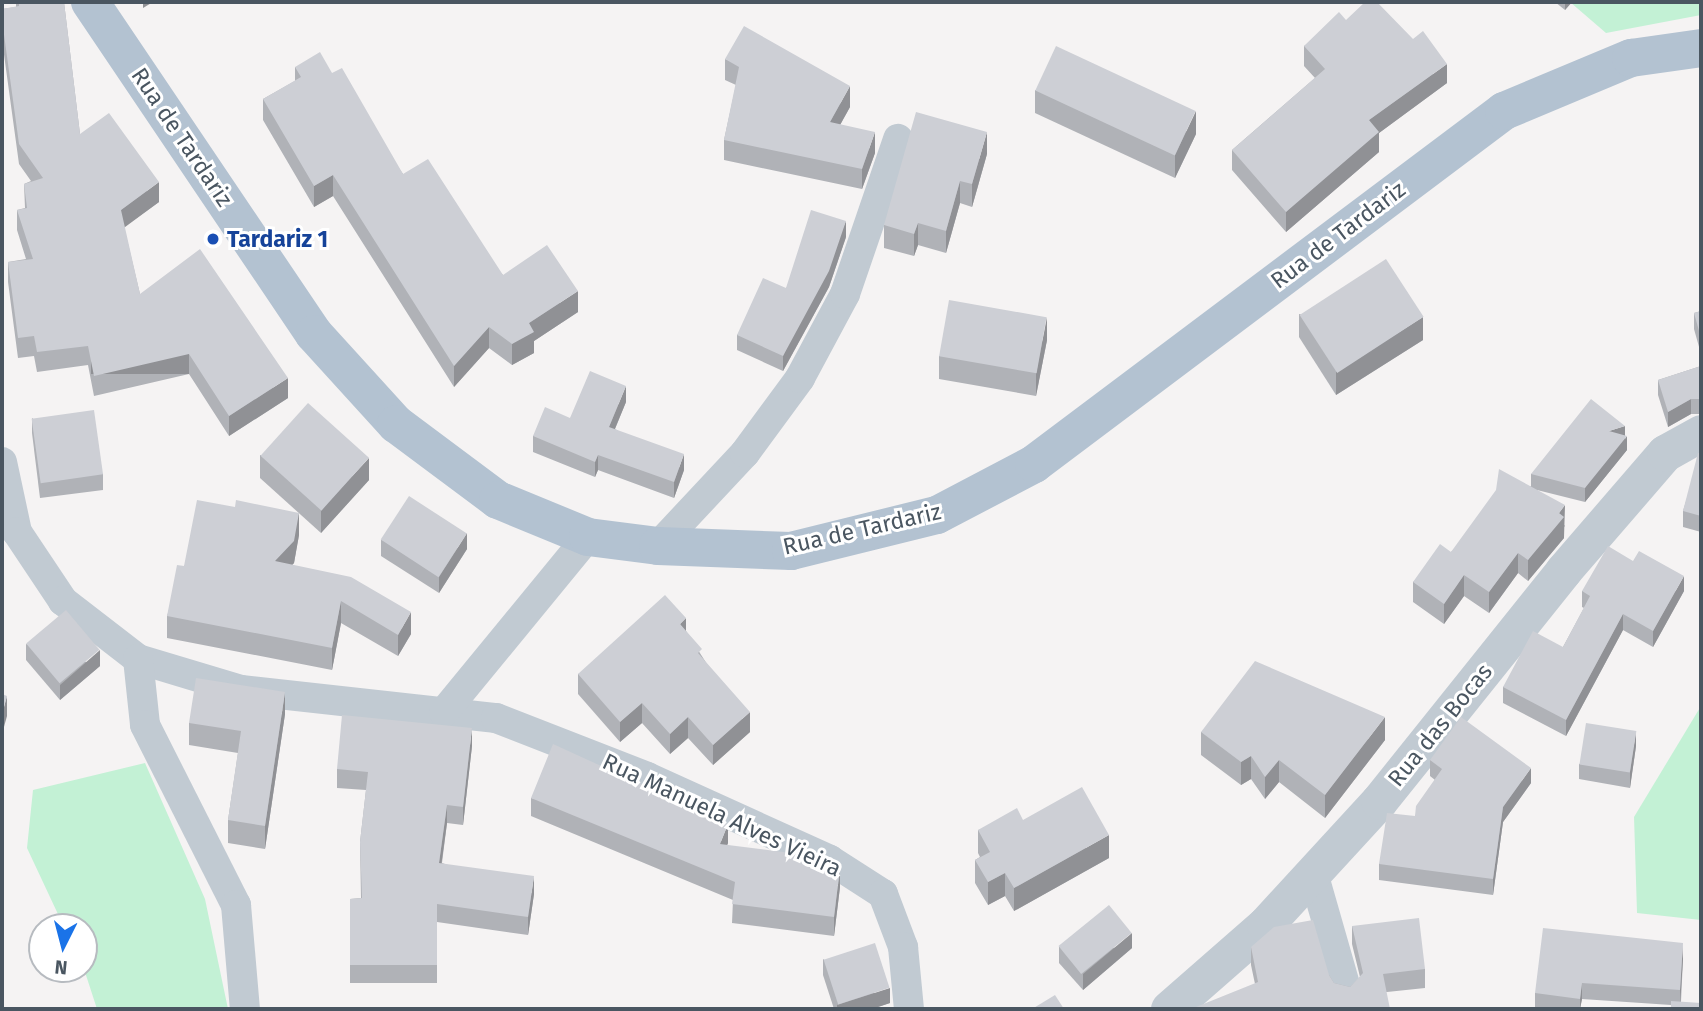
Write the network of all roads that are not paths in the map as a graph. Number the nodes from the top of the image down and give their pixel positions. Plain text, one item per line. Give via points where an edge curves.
1 (90, 2) edge
2 (1701, 48) edge
3 (898, 139) dead end
4 (1701, 433) edge
5 (2, 462) edge
6 (588, 537) junction
7 (658, 546) junction
8 (138, 659) junction
9 (444, 712) junction
10 (1313, 873) junction
11 (1346, 988) edge
12 (245, 1009) edge
13 (909, 1009) edge
14 (1169, 1009) edge

1 - 6 main road, Rua de Tardariz via 314,334 396,424 498,500
2 - 7 main road, Rua de Tardariz via 1631,58 1504,111 1034,464 937,515 791,551
3 - 7 street via 845,294 800,378 745,453
4 - 10 street, Rua das Bocas via 1665,453 1563,571 1379,801
5 - 8 street via 17,532 63,601
6 - 7 main road, Rua de Tardariz
6 - 9 street
8 - 9 street, Rua Manuela Alves Vieira via 241,690
8 - 12 street via 145,724 236,905
9 - 13 street, Rua Manuela Alves Vieira via 496,718 647,777 851,874 883,894 903,947
10 - 11 street
10 - 14 street, Rua das Bocas via 1265,925

